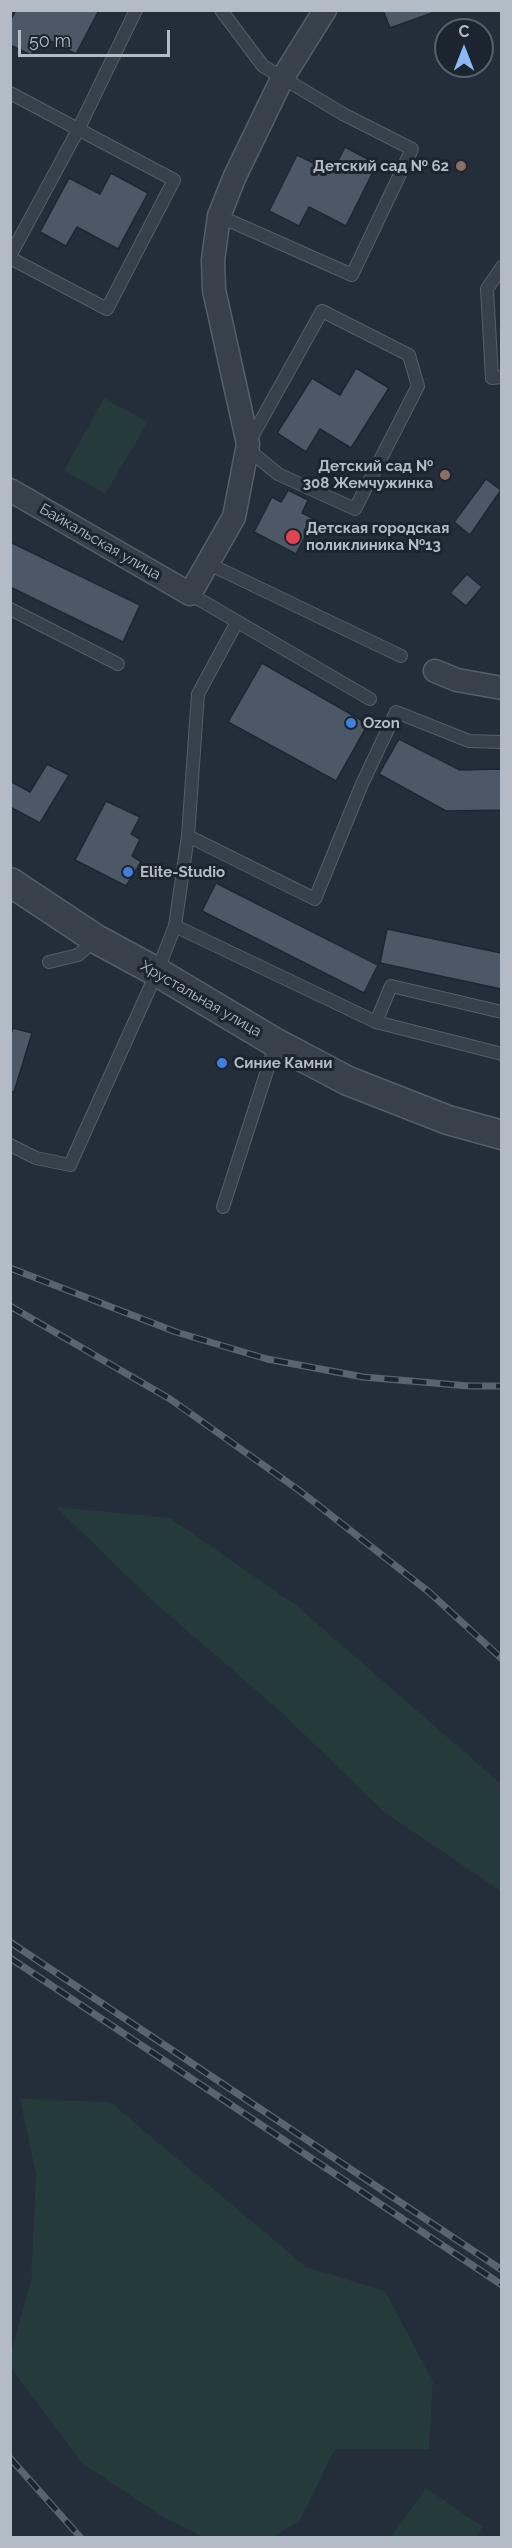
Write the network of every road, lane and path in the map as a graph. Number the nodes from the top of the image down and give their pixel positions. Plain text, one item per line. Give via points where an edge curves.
1 (136, 10) edge
2 (220, 10) edge
3 (325, 10) edge
4 (282, 79) junction
5 (10, 93) edge
6 (78, 130) junction
7 (219, 216) junction
8 (10, 257) edge
9 (501, 267) edge
10 (501, 377) edge
11 (248, 444) junction
12 (10, 490) edge
13 (209, 564) junction
14 (190, 594) junction
15 (10, 609) edge
16 (237, 622) junction
17 (401, 656) dead end
18 (118, 664) dead end
19 (435, 671) dead end
20 (501, 688) edge
21 (370, 699) dead end
22 (501, 742) edge
23 (188, 836) junction
24 (10, 882) edge
25 (175, 926) junction
26 (96, 939) junction
27 (49, 962) dead end
28 (157, 972) junction
29 (501, 1012) edge
30 (376, 1022) junction
31 (276, 1043) junction
32 (501, 1054) edge
33 (501, 1135) edge
34 (10, 1145) edge
35 (223, 1207) dead end

1 - 6 lane
2 - 4 lane via 263,66
3 - 4 street
4 - 7 street
4 - 7 lane via 412,149 352,275
5 - 6 lane
6 - 8 lane
6 - 8 lane via 174,180 107,309
7 - 11 street via 213,260 214,290
9 - 10 lane via 487,289 492,378
11 - 11 lane via 255,455 279,474 355,509 418,386 409,355 322,311
11 - 13 street via 234,517
12 - 14 street, Байкальская улица
13 - 14 street
13 - 17 lane
14 - 16 lane
15 - 18 lane
16 - 21 lane
16 - 23 lane via 198,694
19 - 20 street
22 - 23 lane via 469,741 396,712 315,899
23 - 25 lane
24 - 26 street, Хрустальная улица
25 - 28 lane
25 - 30 lane
26 - 27 lane via 78,955
26 - 28 street, Хрустальная улица
28 - 31 street, Хрустальная улица
28 - 34 lane via 70,1165 36,1158
29 - 30 lane via 391,986
30 - 32 lane
31 - 33 street, Хрустальная улица via 395,1101
31 - 35 lane

